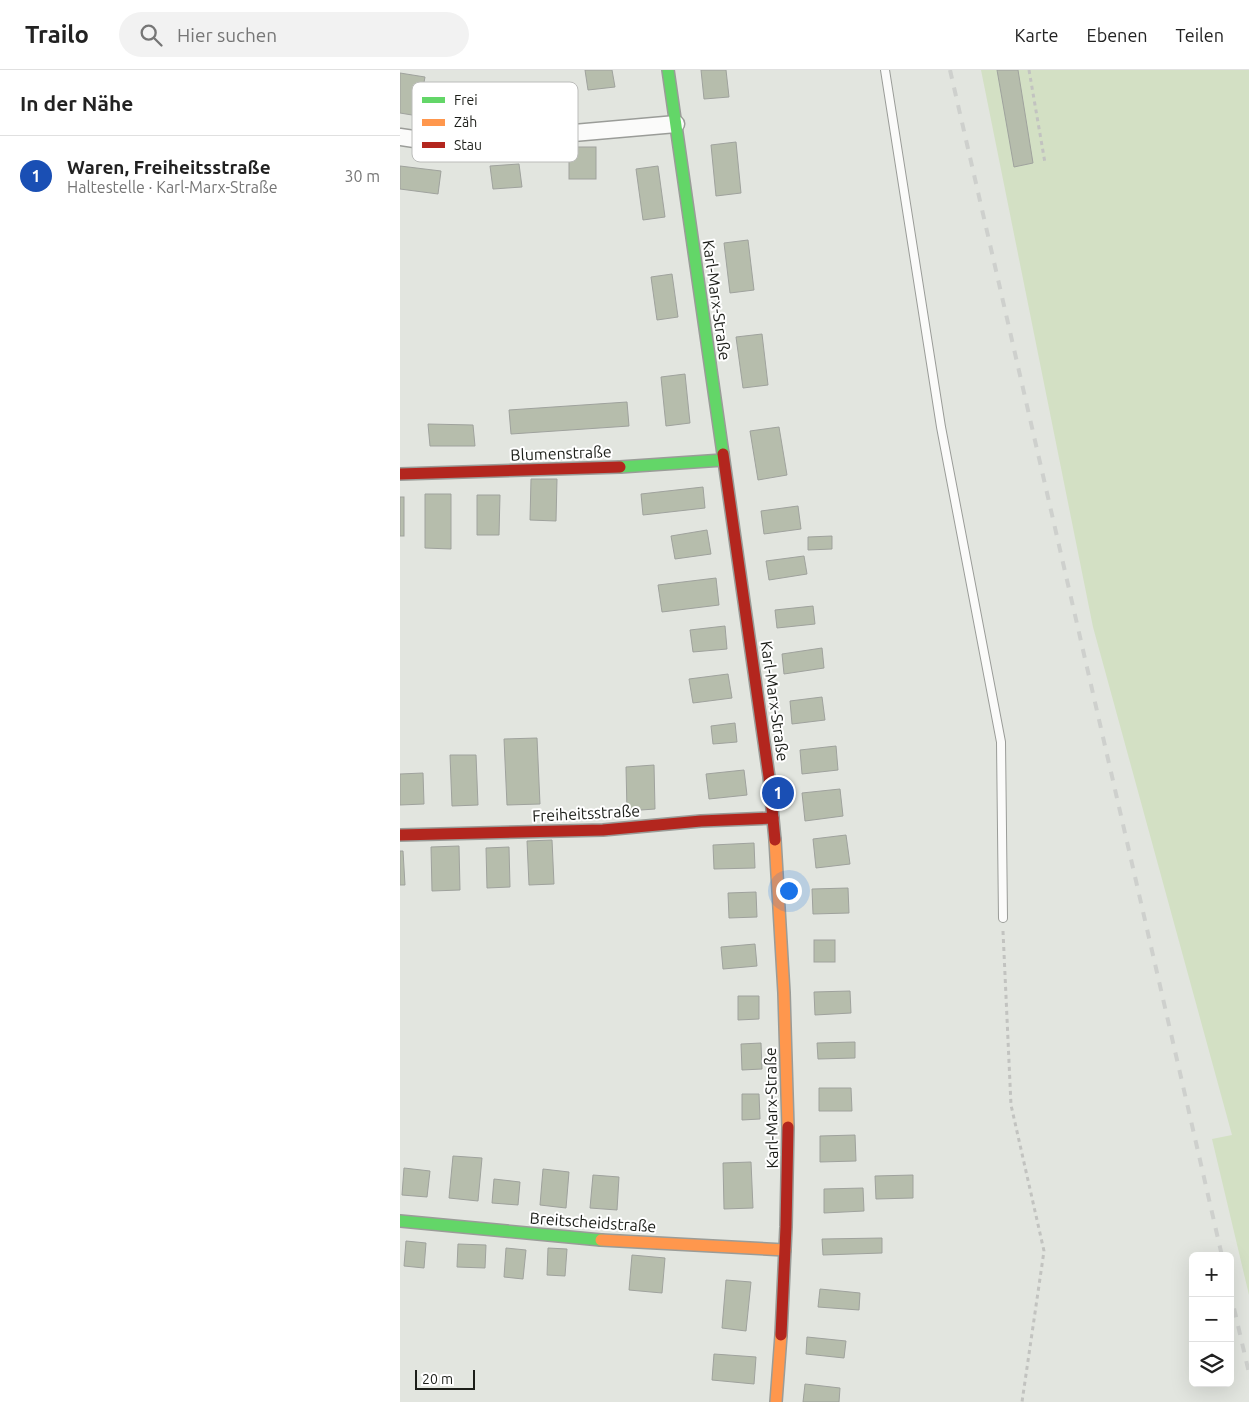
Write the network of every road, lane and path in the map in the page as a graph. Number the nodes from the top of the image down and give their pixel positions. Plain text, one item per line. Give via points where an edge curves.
1 (668, 70) edge
2 (885, 70) edge
3 (1029, 70) edge
4 (676, 124) junction
5 (578, 133) edge
6 (1045, 163) dead end
7 (723, 460) junction
8 (400, 474) edge
9 (773, 818) junction
10 (400, 835) edge
11 (1003, 918) joint
12 (400, 1221) edge
13 (785, 1250) junction
14 (776, 1402) edge
15 (1022, 1402) edge

1 - 4 street, Karl-Marx-Straße
2 - 11 lane via 941,427 1001,742
3 - 6 path
4 - 5 street
4 - 7 street, Karl-Marx-Straße
7 - 8 street, Blumenstraße via 585,469
7 - 9 street, Karl-Marx-Straße
9 - 10 street, Freiheitsstraße via 603,830
9 - 13 street, Karl-Marx-Straße via 785,1013 788,1122
11 - 15 path via 1011,1105 1044,1251
12 - 13 street, Breitscheidstraße via 569,1238
13 - 14 street, Karl-Marx-Straße

